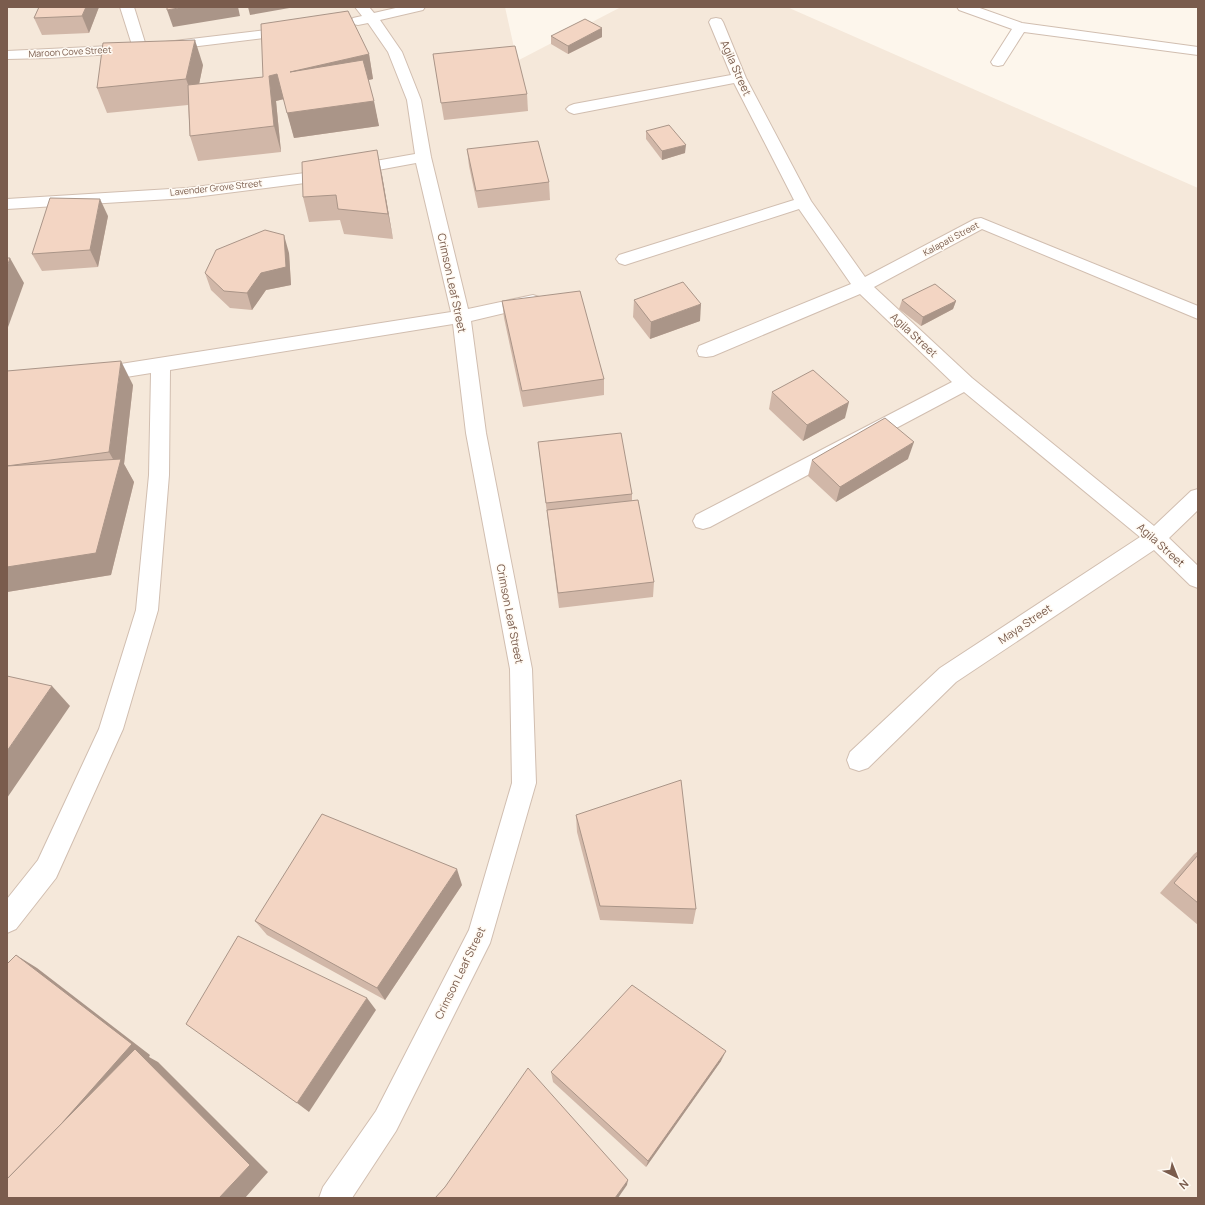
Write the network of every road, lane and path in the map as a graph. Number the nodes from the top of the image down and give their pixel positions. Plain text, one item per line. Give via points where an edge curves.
1 (127, 7) edge
2 (418, 7) edge
3 (964, 7) edge
4 (367, 13) edge
5 (716, 22) dead end
6 (342, 24) edge
7 (1020, 27) junction
8 (304, 29) edge
9 (140, 49) junction
10 (1198, 51) edge
11 (7, 55) edge
12 (998, 62) dead end
13 (738, 78) junction
14 (574, 109) dead end
15 (423, 157) junction
16 (803, 202) junction
17 (7, 204) edge
18 (626, 259) dead end
19 (862, 286) junction
20 (549, 297) edge
21 (1198, 313) edge
22 (461, 317) junction
23 (706, 351) dead end
24 (161, 365) junction
25 (76, 378) edge
26 (965, 383) junction
27 (1198, 497) edge
28 (702, 521) dead end
29 (1155, 538) junction
30 (1198, 579) edge
31 (859, 760) dead end
32 (7, 920) edge
33 (334, 1198) edge

1 - 9 street
2 - 4 street
3 - 7 street
4 - 6 street
4 - 15 street, Crimson Leaf Street via 394,52 414,100
5 - 13 street, Agila Street
7 - 10 street
7 - 12 street
8 - 9 street, Maroon Cove Street
9 - 11 street, Maroon Cove Street
13 - 14 street
13 - 16 street, Agila Street
15 - 17 street, Lavender Grove Street via 313,177 187,193
15 - 22 street, Crimson Leaf Street
16 - 18 street
16 - 19 street, Agila Street
19 - 21 street, Kalapati Street via 981,223
19 - 23 street, Kalapati Street
19 - 26 street, Agila Street
20 - 22 street
22 - 24 street
22 - 33 street, Crimson Leaf Street via 476,433 520,669 524,783 481,934 386,1121
24 - 25 street
24 - 32 street via 159,475 147,610 111,729 47,869
26 - 28 street
26 - 29 street, Agila Street
27 - 29 street, Maya Street
29 - 30 street, Agila Street
29 - 31 street, Maya Street via 948,675

